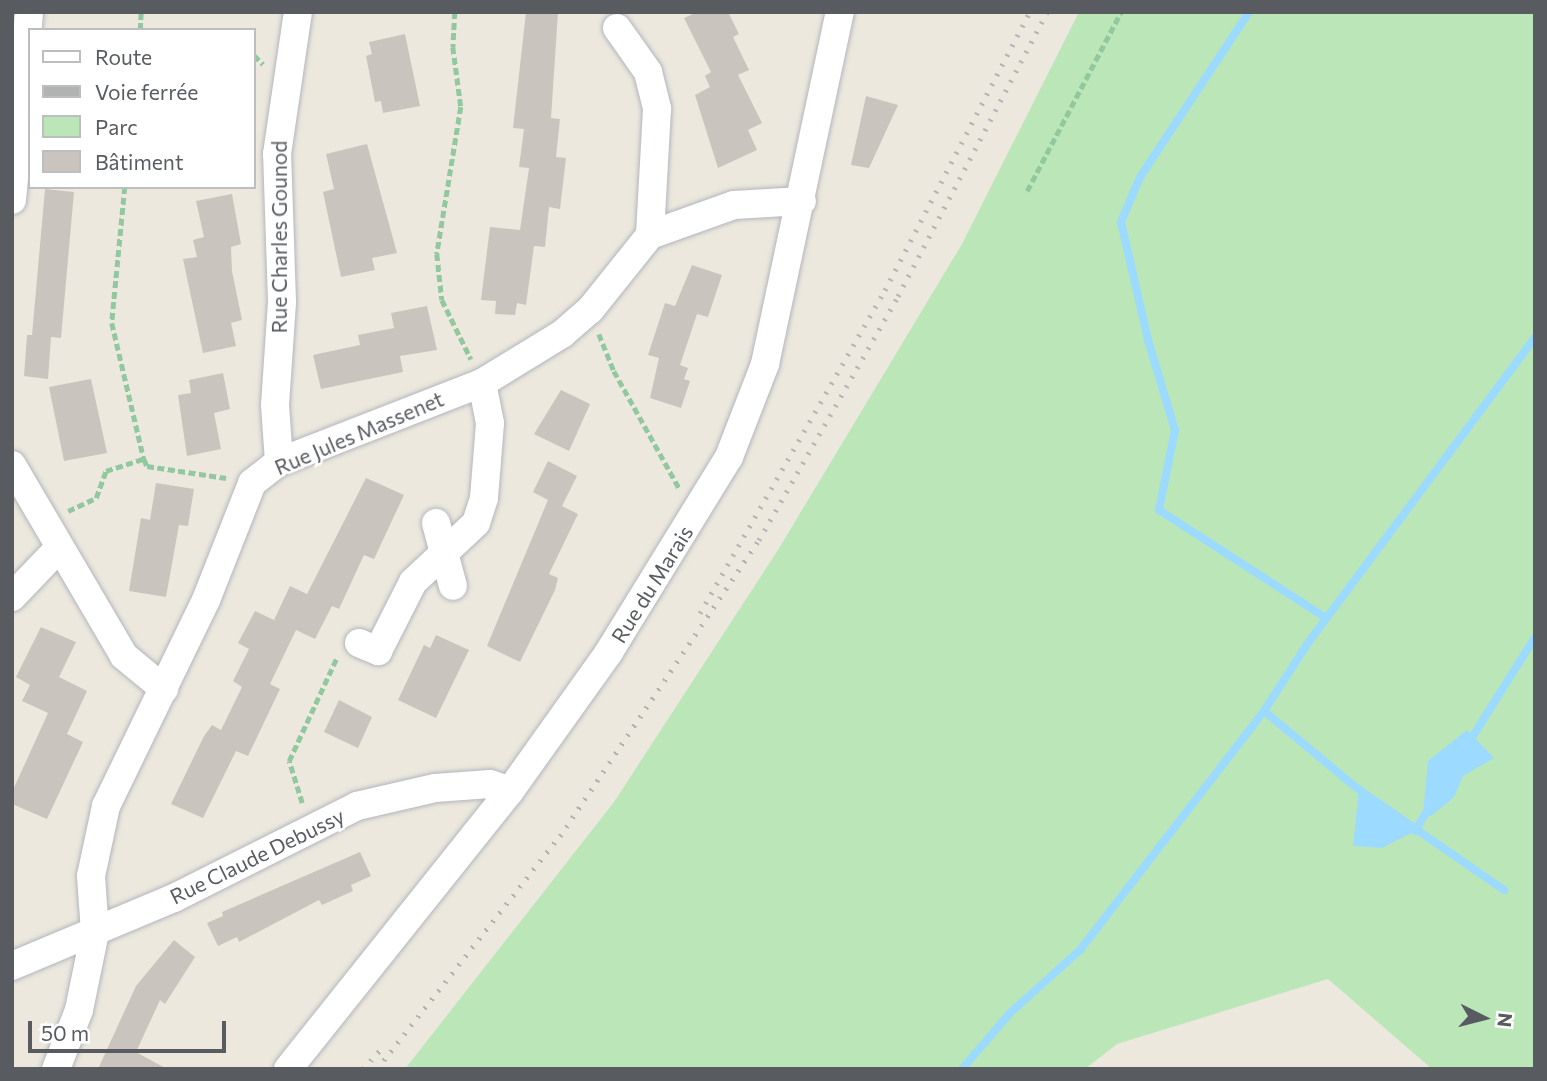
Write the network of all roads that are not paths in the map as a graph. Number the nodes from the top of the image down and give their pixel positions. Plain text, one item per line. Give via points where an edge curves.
1 (29, 12) edge
2 (298, 12) edge
3 (839, 12) edge
4 (617, 28) dead end
5 (12, 200) edge
6 (802, 201) junction
7 (650, 235) junction
8 (482, 383) junction
9 (279, 462) junction
10 (12, 465) edge
11 (436, 523) dead end
12 (59, 548) junction
13 (444, 552) junction
14 (453, 586) dead end
15 (12, 597) edge
16 (359, 643) road end
17 (164, 689) junction
18 (510, 791) junction
19 (95, 932) junction
20 (12, 966) edge
21 (56, 1069) edge
22 (288, 1069) edge

1 - 5 street
2 - 9 street, Rue Charles Gounod via 276,154 282,302 275,405
3 - 6 street, Rue du Marais
4 - 7 street via 648,72 657,109
6 - 7 street via 734,205
6 - 18 street, Rue du Marais via 765,364 729,457 609,652
7 - 8 street, Rue Jules Massenet via 590,310 562,334
8 - 9 street, Rue Jules Massenet
8 - 13 street via 490,423 484,498 476,523
9 - 17 street, Rue Jules Massenet via 252,483 206,600
10 - 12 street
11 - 13 street
12 - 15 street
12 - 17 street via 124,656
13 - 14 street
13 - 16 street via 413,582 378,651
17 - 19 street, Rue Jules Massenet via 106,806 91,876
18 - 19 street, Rue Claude Debussy via 490,784 435,788 357,806
18 - 22 street, Rue du Marais
19 - 20 street, Rue Claude Debussy
19 - 21 street, Rue Jules Massenet via 79,1010

